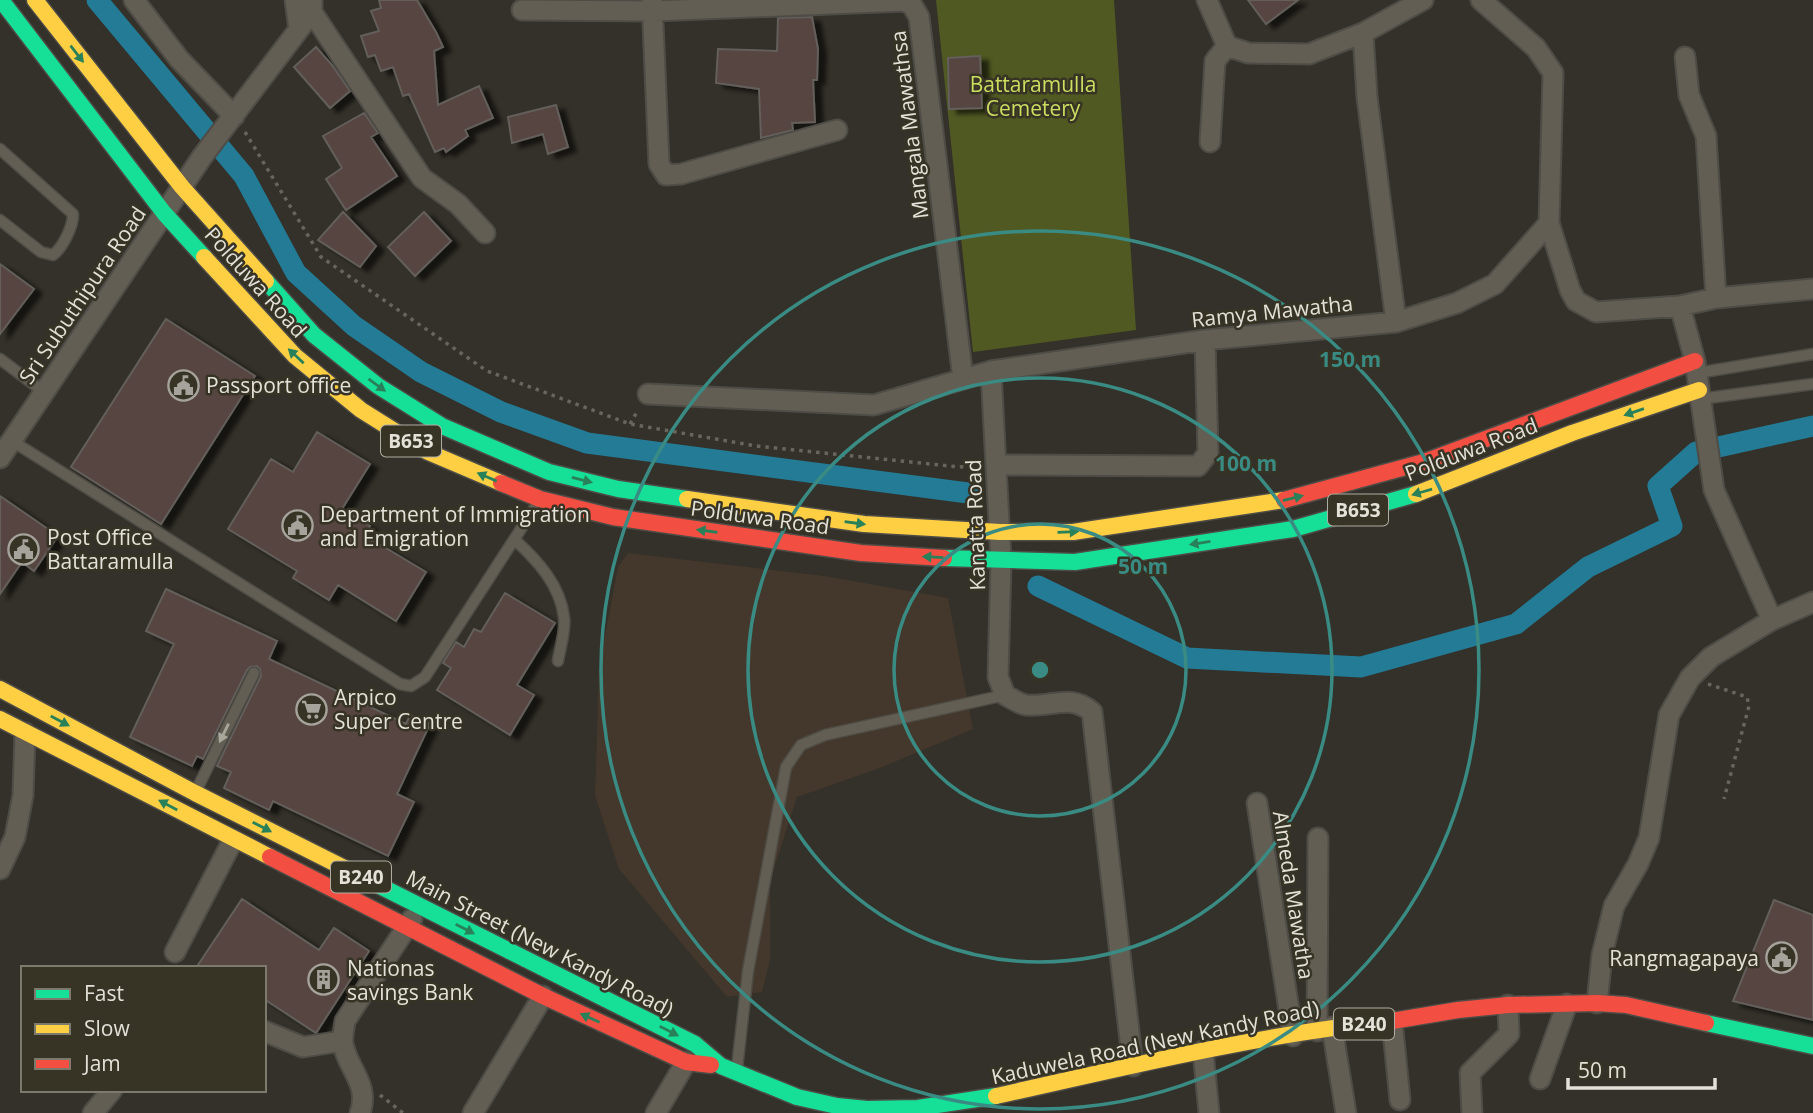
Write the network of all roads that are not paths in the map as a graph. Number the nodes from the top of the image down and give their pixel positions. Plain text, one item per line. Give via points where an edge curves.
1 (1, 0) edge
2 (35, 0) edge
3 (134, 0) edge
4 (295, 0) edge
5 (1207, 0) edge
6 (1423, 0) edge
7 (1482, 0) edge
8 (653, 5) edge
9 (312, 6) edge
10 (522, 10) dead end
11 (299, 29) junction
12 (1363, 33) junction
13 (1227, 46) junction
14 (1685, 57) dead end
15 (230, 121) junction
16 (837, 130) dead end
17 (1210, 142) dead end
18 (0, 149) edge
19 (182, 187) junction
20 (164, 213) junction
21 (0, 220) edge
22 (1549, 223) junction
23 (485, 233) dead end
24 (1813, 289) edge
25 (1716, 298) junction
26 (1680, 306) junction
27 (1396, 322) junction
28 (1205, 340) junction
29 (1813, 354) edge
30 (0, 359) edge
31 (991, 372) junction
32 (963, 379) junction
33 (1698, 380) junction
34 (1813, 384) edge
35 (44, 393) junction
36 (648, 394) dead end
37 (5, 447) edge
38 (996, 465) junction
39 (544, 486) junction
40 (1000, 532) junction
41 (515, 540) junction
42 (1001, 561) junction
43 (1813, 602) edge
44 (1772, 620) junction
45 (558, 661) dead end
46 (254, 673) dead end
47 (1002, 686) junction
48 (0, 689) edge
49 (0, 719) edge
50 (25, 733) junction
51 (195, 793) junction
52 (1257, 803) dead end
53 (1318, 838) dead end
54 (233, 840) junction
55 (0, 869) edge
56 (418, 905) junction
57 (408, 926) junction
58 (175, 952) dead end
59 (543, 996) junction
60 (1567, 1003) junction
61 (1597, 1003) junction
62 (1508, 1005) junction
63 (1392, 1021) junction
64 (1325, 1029) junction
65 (266, 1032) edge
66 (1293, 1036) junction
67 (342, 1041) junction
68 (1813, 1046) edge
69 (1203, 1051) junction
70 (687, 1062) junction
71 (1133, 1066) junction
72 (729, 1069) junction
73 (1540, 1079) dead end
74 (110, 1092) edge
75 (797, 1097) junction
76 (1400, 1100) dead end
77 (837, 1110) edge
78 (867, 1111) edge
79 (914, 1111) edge
80 (93, 1113) edge
81 (360, 1113) edge
82 (472, 1113) edge
83 (656, 1113) edge
84 (811, 1113) edge
85 (1209, 1113) edge
86 (1346, 1113) edge
87 (1472, 1113) edge

1 - 20 main road, Polduwa Road / B653
2 -> 19 main road, Polduwa Road / B653
3 - 15 street
4 - 11 street
5 - 13 street
6 - 12 street
7 - 22 street via 1536,48 1553,73
8 - 10 street, Mangala Mawathsa
8 - 16 street via 659,164 666,175
8 - 32 street, Mangala Mawathsa via 904,1 912,5 919,17
9 - 11 street, Sri Subuthipura Road
9 - 23 street via 422,178 458,204
11 - 15 street, Sri Subuthipura Road
12 - 13 street via 1309,54 1248,53
12 - 27 street
13 - 17 street via 1215,61
14 - 25 street via 1689,95 1706,136
15 - 19 street, Sri Subuthipura Road
18 - 21 lane via 73,214 73,223 53,256
19 - 20 street, Sri Subuthipura Road
19 -> 39 main road, Polduwa Road / B653 via 314,335 378,386
20 - 35 street, Sri Subuthipura Road
39 -> 20 main road, Polduwa Road / B653 via 428,452 361,410 295,356
22 - 26 street via 1576,302 1596,312
22 - 27 street, Ramya Mawatha via 1495,284 1457,303
24 - 25 street
25 - 26 street
26 - 33 street
27 - 28 street, Ramya Mawatha
28 - 31 street, Ramya Mawatha
28 - 38 street via 1208,453 1198,466
29 - 33 lane
30 - 35 lane
31 - 32 street, Ramya Mawatha
31 - 38 street, Kanatta Road
32 - 36 street, Ramya Mawatha via 874,405
33 - 34 lane
40 -> 33 main road, Polduwa Road / B653 via 1073,532 1286,500
33 -> 42 main road, Polduwa Road / B653 via 1433,489 1293,529 1074,562
33 - 44 street via 1714,490
35 - 37 street, Sri Subuthipura Road
37 - 41 lane via 400,684 411,686 425,677
38 - 40 street, Kanatta Road
39 -> 40 main road, Polduwa Road / B653 via 618,489 864,524
39 - 41 lane
42 -> 39 main road, Polduwa Road / B653 via 861,553 613,517
40 - 42 street, Kanatta Road
41 - 45 lane via 535,558 556,588 565,619
42 - 47 street, Kanatta Road
43 - 44 street
44 - 61 street via 1711,657 1690,678 1669,715 1649,838 1614,906
46 -> 51 lane
47 - 71 street via 1024,705 1066,701 1092,712
47 - 72 lane via 801,745 783,780
48 -> 51 main road, Main Street (New Kandy Road) / B240
49 - 50 main road, Main Street (New Kandy Road) / B240
54 -> 50 main road, Main Street (New Kandy Road) / B240
50 - 55 street via 23,795 15,837
51 -> 56 main road, Main Street (New Kandy Road) / B240
52 - 66 street, Almeda Mawatha
53 - 64 street
54 - 57 main road, Main Street (New Kandy Road) / B240
54 - 58 street
56 - 57 street
56 -> 72 main road, Main Street (New Kandy Road) / B240 via 695,1044
57 - 59 main road, Main Street (New Kandy Road) / B240
57 - 67 street via 345,1021
70 -> 59 main road, Main Street (New Kandy Road) / B240
59 - 82 street
60 - 61 main road, Kaduwela Road (New Kandy Road) / B240
60 - 62 main road, Kaduwela Road (New Kandy Road) / B240
60 - 73 street
61 - 68 main road, Kaduwela Road (New Kandy Road) / B240 via 1626,1004
62 - 63 main road, Kaduwela Road (New Kandy Road) / B240
62 - 87 street via 1508,1034 1470,1073
63 - 64 main road, Kaduwela Road (New Kandy Road) / B240
63 - 76 street
64 - 66 main road, Kaduwela Road (New Kandy Road) / B240
64 - 86 street
65 - 67 street via 303,1047
66 - 69 main road, Kaduwela Road (New Kandy Road) / B240
67 - 81 street via 365,1101
69 - 71 main road, Kaduwela Road (New Kandy Road) / B240
69 - 85 street
70 - 72 main road, Main Street (New Kandy Road) / B240
70 - 83 street
71 - 79 main road, Kaduwela Road (New Kandy Road) / B240
72 - 75 main road, Main Street (New Kandy Road) / B240
74 - 80 street
75 - 77 main road, Main Street (New Kandy Road) / B240
75 - 84 main road
77 - 78 main road, Kaduwela Road (New Kandy Road) / B240
78 - 79 main road, Kaduwela Road (New Kandy Road) / B240

